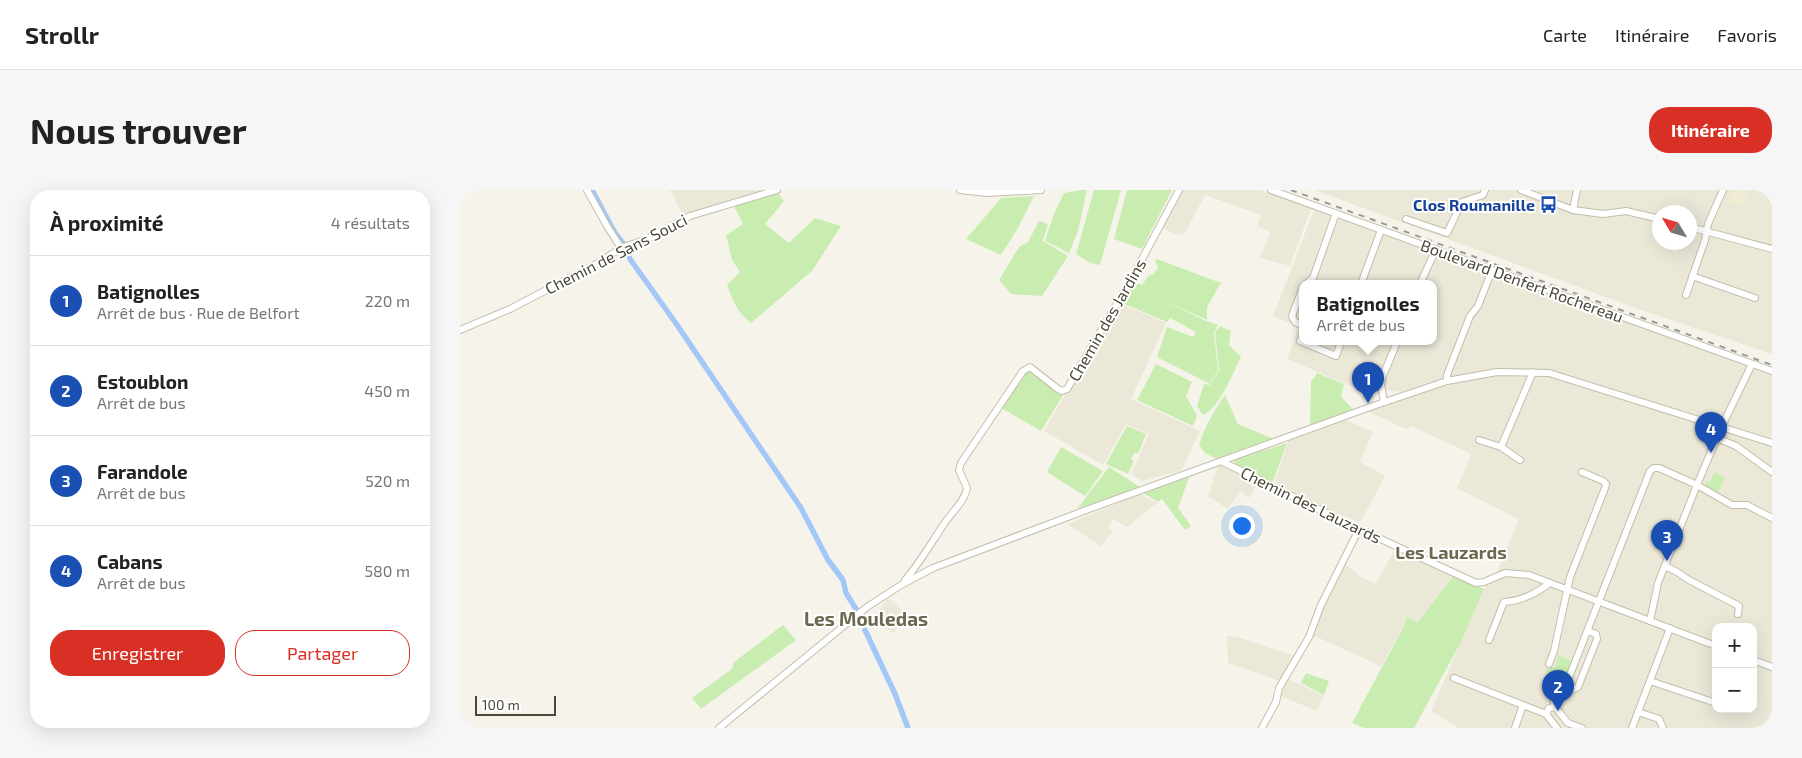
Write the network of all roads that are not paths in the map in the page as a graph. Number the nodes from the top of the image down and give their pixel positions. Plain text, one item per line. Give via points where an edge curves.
1 (587, 190) edge
2 (777, 190) edge
3 (960, 190) edge
4 (1041, 190) edge
5 (1179, 190) edge
6 (1271, 190) edge
7 (1485, 190) edge
8 (1521, 190) edge
9 (1577, 190) edge
10 (1723, 190) edge
11 (1573, 210) junction
12 (1336, 213) junction
13 (1652, 217) edge
14 (1406, 219) dead end
15 (1697, 229) edge
16 (1381, 230) junction
17 (1706, 231) junction
18 (621, 248) junction
19 (1436, 249) junction
20 (1772, 249) edge
21 (1492, 270) junction
22 (1692, 276) junction
23 (1311, 280) edge
24 (1363, 280) edge
25 (1422, 280) edge
26 (1686, 295) dead end
27 (1299, 298) edge
28 (1755, 298) dead end
29 (1299, 324) edge
30 (460, 330) edge
31 (1310, 345) edge
32 (1340, 345) edge
33 (1396, 345) edge
34 (1752, 364) junction
35 (1533, 372) junction
36 (1772, 372) edge
37 (1447, 381) junction
38 (1384, 402) junction
39 (1721, 428) junction
40 (1717, 438) junction
41 (1480, 440) dead end
42 (1772, 443) edge
43 (1501, 447) junction
44 (1520, 460) dead end
45 (1223, 462) junction
46 (1582, 472) dead end
47 (1772, 472) edge
48 (1697, 485) junction
49 (1772, 518) edge
50 (1359, 529) junction
51 (922, 557) junction
52 (1665, 566) junction
53 (933, 568) junction
54 (1550, 583) junction
55 (901, 584) junction
56 (1567, 589) junction
57 (1600, 602) junction
58 (1738, 614) dead end
59 (1650, 621) junction
60 (1670, 628) junction
61 (1588, 631) junction
62 (1489, 640) dead end
63 (1712, 644) edge
64 (1757, 661) edge
65 (1550, 664) dead end
66 (1772, 667) edge
67 (1454, 678) dead end
68 (1650, 681) junction
69 (1551, 687) dead end
70 (1712, 702) edge
71 (1523, 705) junction
72 (1555, 707) junction
73 (1638, 712) junction
74 (1546, 714) junction
75 (1566, 725) edge
76 (719, 728) edge
77 (1262, 728) edge
78 (1515, 728) edge
79 (1557, 728) edge
80 (1582, 728) edge
81 (1632, 728) edge
82 (1663, 728) edge

1 - 18 street
2 - 18 street, Chemin de Sans Souci via 690,216 647,239
3 - 4 street via 987,193
5 - 51 street, Chemin des Jardins via 1067,389 1058,389 1030,367 1023,371 961,463 959,470 967,490
6 - 12 street, Boulevard Denfert Rochereau
7 - 14 street via 1483,195 1462,202 1447,233
8 - 11 street
9 - 11 street
10 - 17 street
11 - 13 street via 1603,214 1626,211
12 - 16 street, Boulevard Denfert Rochereau
12 - 23 street
15 - 17 street
16 - 19 street, Boulevard Denfert Rochereau
16 - 24 street
17 - 20 street
17 - 22 street
18 - 30 street, Chemin de Sans Souci via 510,309
19 - 21 street, Boulevard Denfert Rochereau
19 - 25 street
21 - 34 street, Boulevard Denfert Rochereau
21 - 37 street via 1478,306 1470,316
22 - 26 street
22 - 28 street
27 - 29 street via 1292,316
31 - 32 street via 1336,356
33 - 38 street via 1382,378
34 - 36 street, Boulevard Denfert Rochereau
34 - 39 street
35 - 37 street via 1497,372
35 - 39 street via 1549,373
35 - 43 street
37 - 38 street
38 - 45 street
39 - 40 street
39 - 42 street
40 - 47 street via 1736,446
40 - 48 street
41 - 43 street
43 - 44 street
45 - 50 street, Chemin des Lauzards
45 - 53 street
46 - 56 street via 1606,484
48 - 49 street via 1732,505 1747,505
48 - 52 street
48 - 57 street via 1659,468 1650,471
50 - 54 street, Chemin des Lauzards via 1476,583 1505,573 1529,575
50 - 77 street
51 - 53 street
51 - 55 street, Chemin des Jardins
52 - 58 street via 1739,606
52 - 59 street
53 - 55 street
54 - 56 street, Chemin des Lauzards
54 - 62 street via 1517,601 1504,602
55 - 76 street via 867,607
56 - 57 street, Chemin des Lauzards
56 - 65 street
57 - 59 street, Chemin des Lauzards
57 - 61 street
59 - 60 street, Chemin des Lauzards
60 - 63 street, Chemin des Lauzards
60 - 68 street
61 - 61 street via 1566,685 1574,689 1578,687 1597,639 1596,634
64 - 66 street
67 - 71 street
68 - 70 street
68 - 73 street
69 - 72 street
71 - 74 street
71 - 78 street
72 - 74 street via 1549,708
72 - 75 street
73 - 81 street
73 - 82 street via 1659,720
74 - 79 street
75 - 80 street

